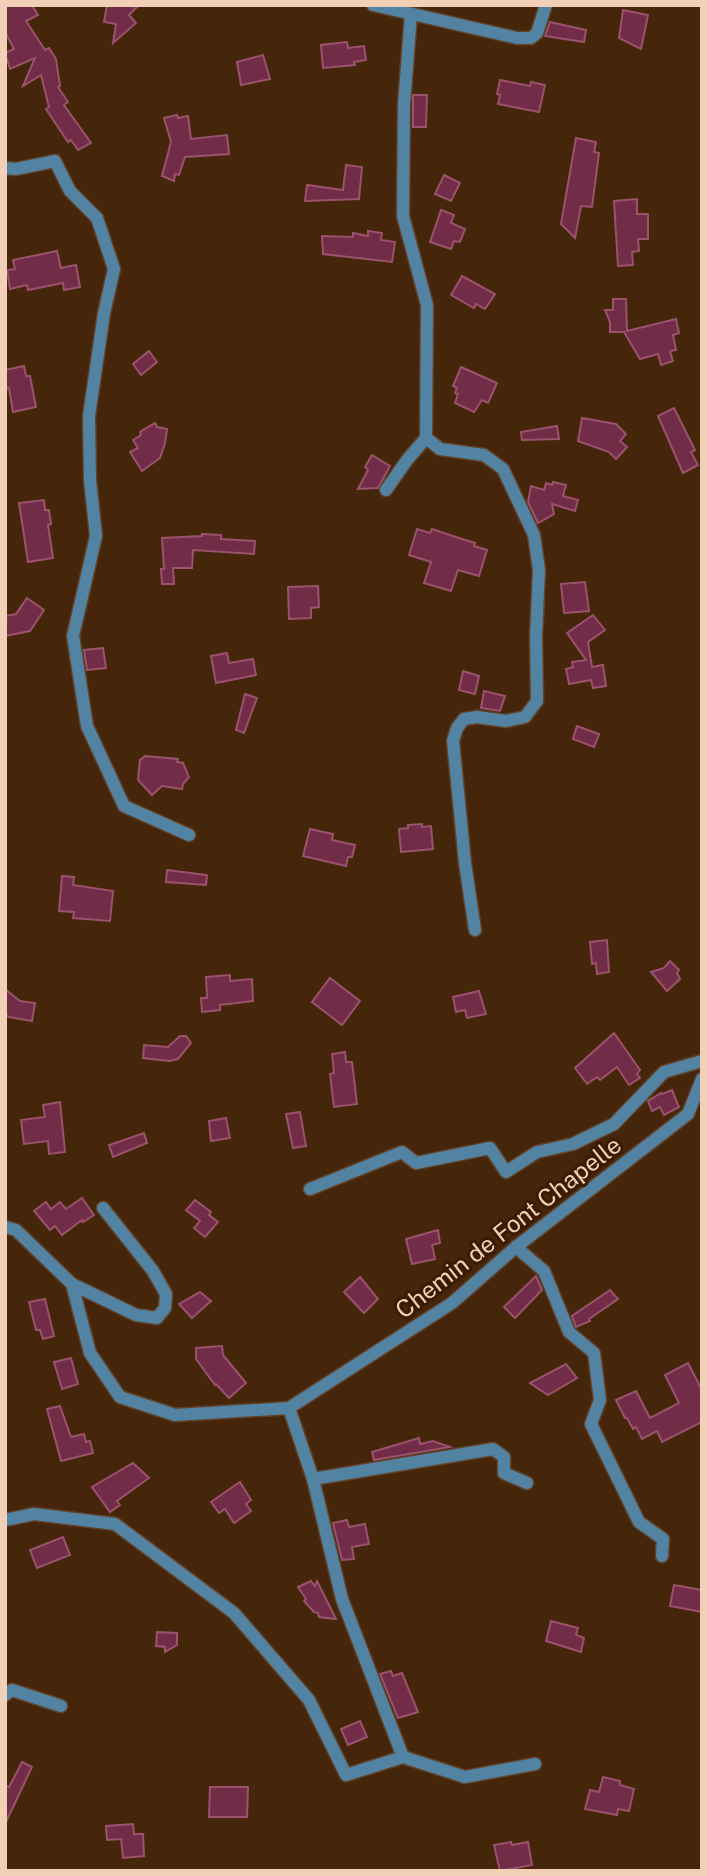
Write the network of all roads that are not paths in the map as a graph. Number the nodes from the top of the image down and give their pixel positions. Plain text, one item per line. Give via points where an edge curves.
1 (373, 5) edge
2 (546, 5) edge
3 (411, 14) junction
4 (5, 168) edge
5 (426, 438) junction
6 (386, 490) dead end
7 (189, 835) dead end
8 (475, 930) dead end
9 (702, 1061) edge
10 (702, 1079) edge
11 (310, 1189) dead end
12 (103, 1208) dead end
13 (5, 1227) edge
14 (516, 1247) junction
15 (72, 1284) junction
16 (289, 1408) junction
17 (313, 1479) junction
18 (527, 1483) dead end
19 (5, 1520) edge
20 (662, 1556) dead end
21 (5, 1696) edge
22 (61, 1706) dead end
23 (403, 1757) junction
24 (535, 1764) dead end

1 - 3 street
2 - 3 street via 531,38
3 - 5 street via 403,216 427,305
4 - 7 street via 55,161 70,191 97,218 114,269 89,416 96,536 73,636 87,726 124,806
5 - 6 street
5 - 8 street via 440,449 484,455 503,469 534,535 540,569 537,701 525,717 464,719 453,741
9 - 11 street via 664,1072 614,1124 573,1144 537,1152 506,1172 489,1148 416,1163 402,1152
10 - 14 street, Chemin de Font Chapelle via 688,1114
12 - 15 street via 153,1271 166,1294 165,1308 157,1318 136,1315
13 - 15 street via 16,1230
14 - 16 street, Chemin de Font Chapelle via 452,1303
14 - 20 street via 544,1271 569,1332 594,1353 600,1399 591,1424 639,1522 663,1539
15 - 16 street, Chemin de Font Chapelle via 90,1353 120,1397 175,1415
16 - 17 street
17 - 18 street via 493,1449 504,1457 504,1474
17 - 23 street via 342,1600
19 - 23 street via 34,1514 115,1524 234,1614 309,1700 346,1775
21 - 22 street via 12,1690
23 - 24 street via 465,1777

